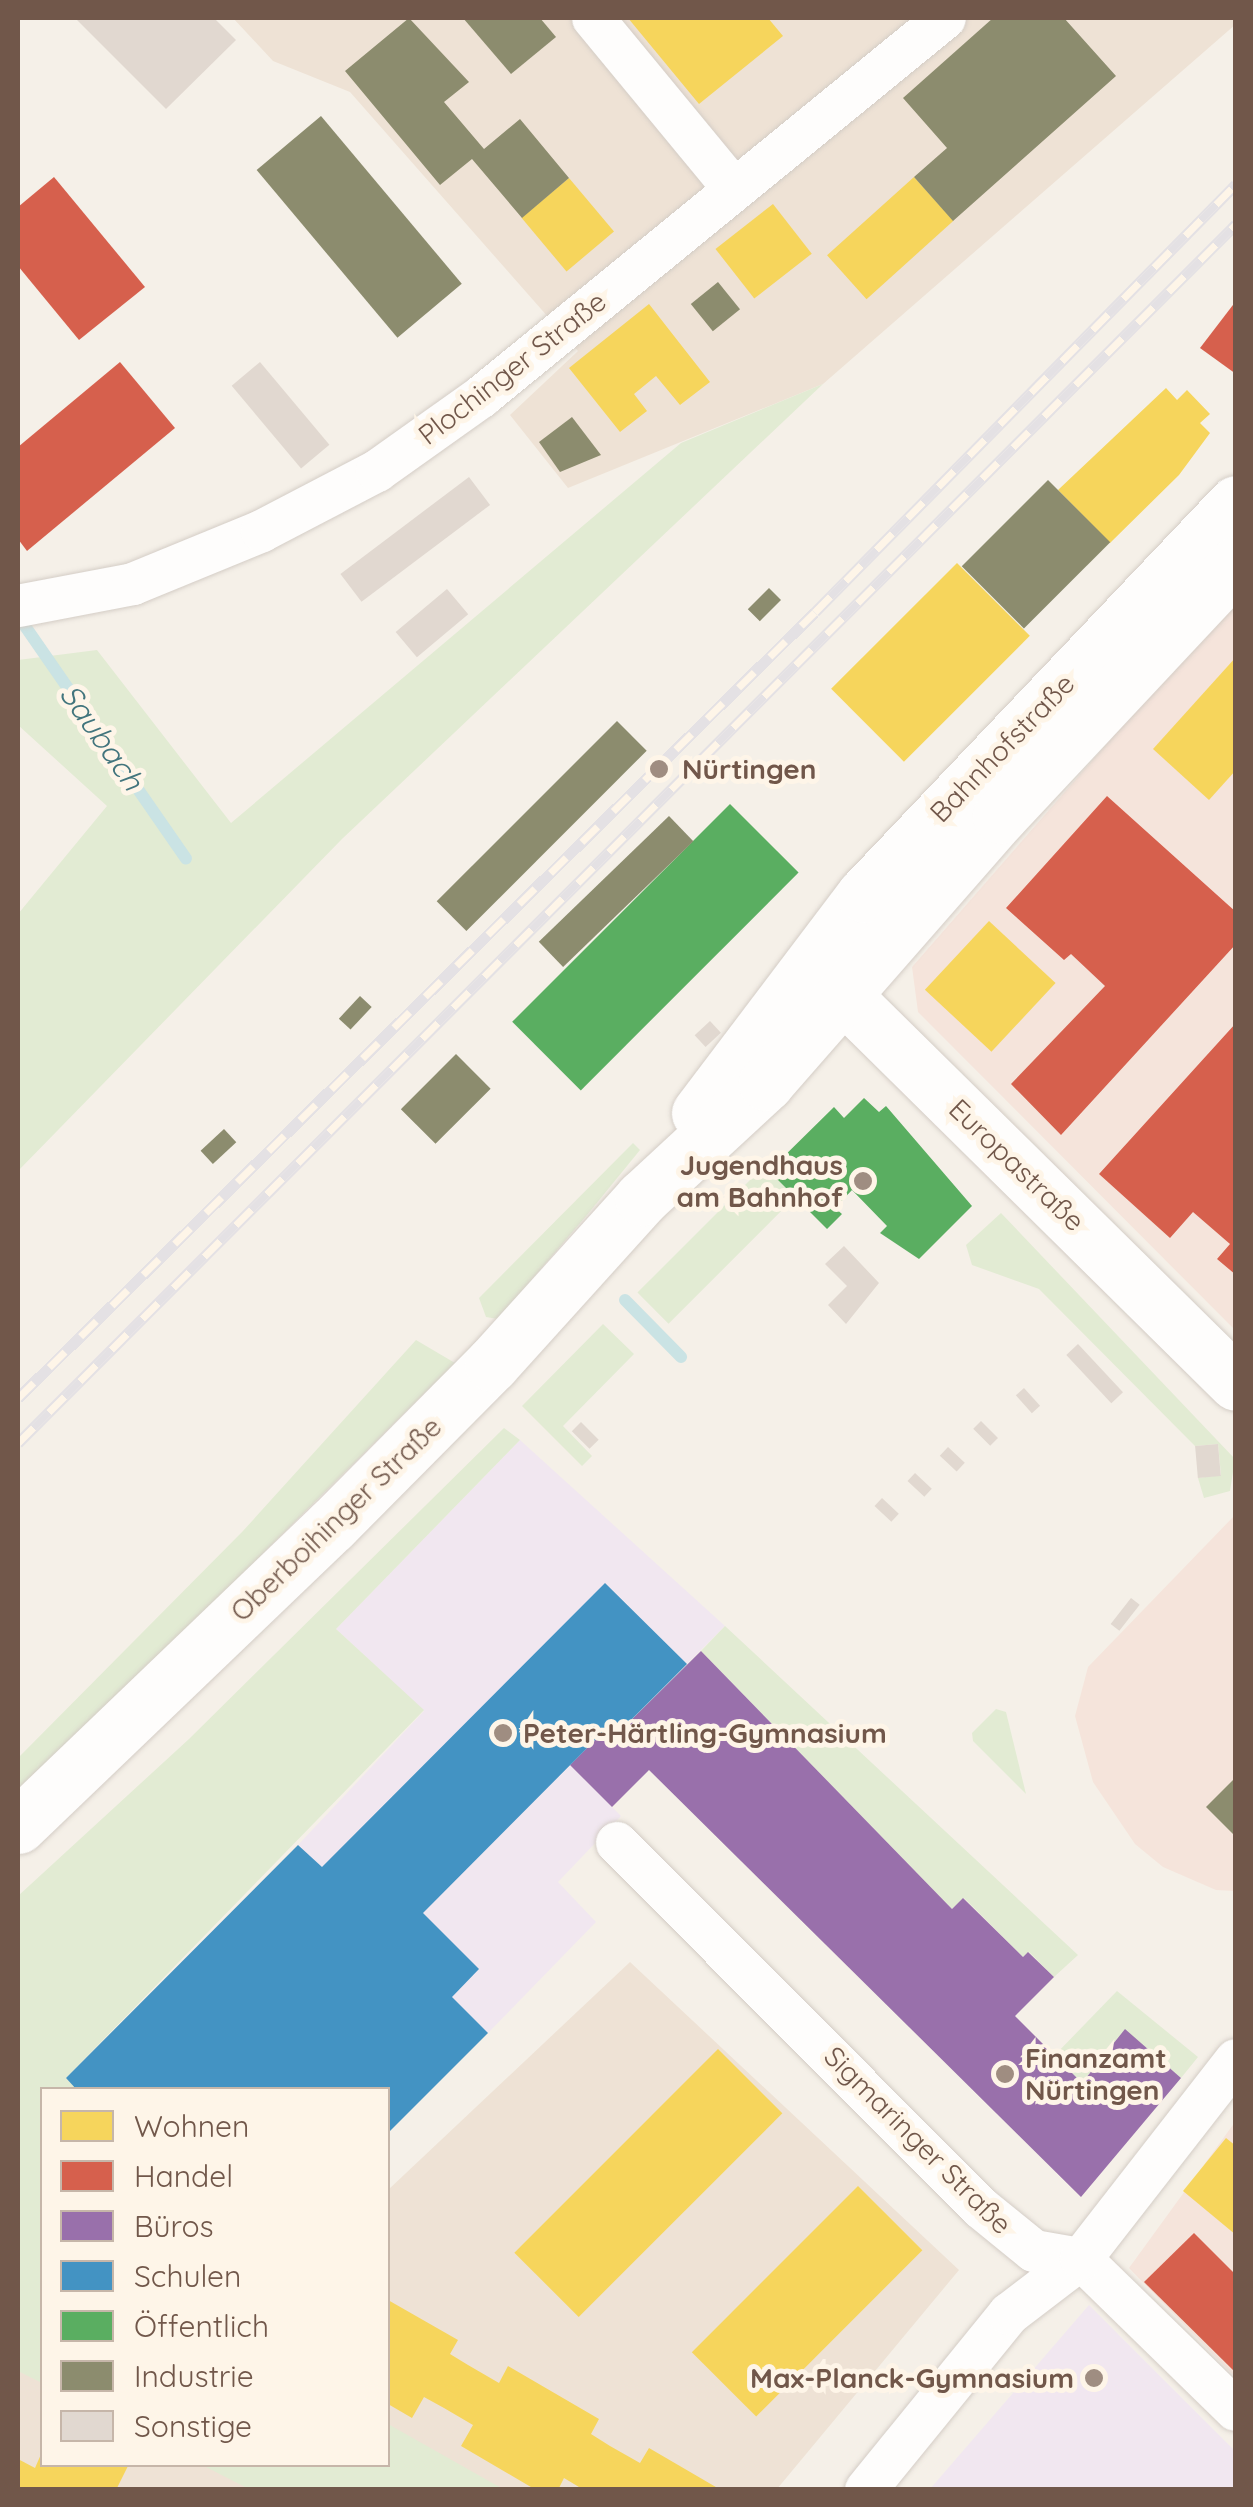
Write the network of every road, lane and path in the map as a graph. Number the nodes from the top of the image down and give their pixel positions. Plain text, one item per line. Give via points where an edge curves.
1 (593, 18) edge
2 (945, 18) edge
3 (734, 188) junction
4 (1236, 503) edge
5 (1236, 564) edge
6 (30, 604) edge
7 (864, 895) junction
8 (845, 996) junction
9 (779, 1003) junction
10 (642, 1198) junction
11 (1236, 1384) edge
12 (18, 1826) edge
13 (617, 1843) dead end
14 (1236, 2060) edge
15 (1080, 2259) junction
16 (1236, 2410) edge
17 (866, 2490) edge

1 - 3 street
2 - 3 street, Plochinger Straße
3 - 6 street, Plochinger Straße via 481,397 377,471 262,531 133,584
4 - 7 main road, Bahnhofstraße
5 - 8 main road, Bahnhofstraße via 1000,816
7 - 8 main road via 844,959
7 - 9 main road, Bahnhofstraße
8 - 9 main road
8 - 10 main road, Oberboihinger Straße via 766,1082
8 - 11 main road, Europastraße
9 - 10 main road, Oberboihinger Straße
10 - 12 main road, Oberboihinger Straße via 483,1374
13 - 15 street, Sigmaringer Straße via 981,2208 1034,2250
14 - 15 street
15 - 16 street
15 - 17 street via 1009,2314

